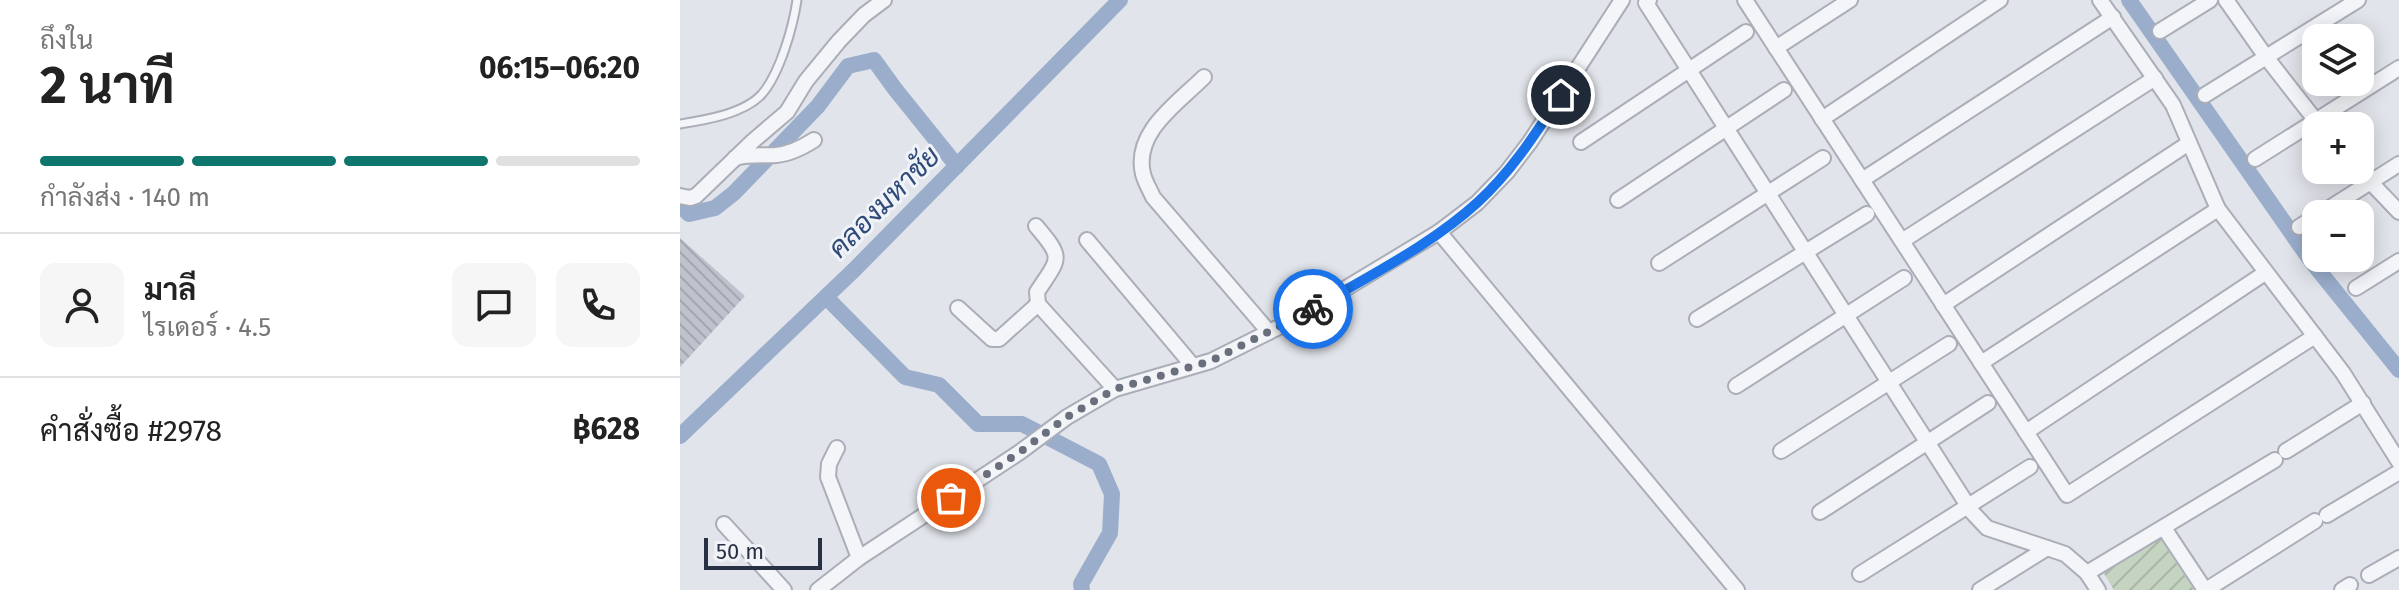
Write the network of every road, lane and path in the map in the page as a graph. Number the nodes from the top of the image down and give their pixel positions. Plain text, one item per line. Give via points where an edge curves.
1 (797, 0) edge
2 (884, 0) edge
3 (1622, 0) edge
4 (1649, 0) edge
5 (1745, 0) edge
6 (1850, 0) edge
7 (2000, 0) edge
8 (2100, 0) edge
9 (2210, 0) edge
10 (2226, 0) edge
11 (2358, 0) edge
12 (2113, 17) junction
13 (2160, 31) dead end
14 (1746, 32) dead end
15 (1776, 48) junction
16 (2266, 57) junction
17 (2399, 68) edge
18 (1689, 70) junction
19 (1204, 77) dead end
20 (2155, 78) junction
21 (1784, 90) dead end
22 (2205, 95) dead end
23 (2309, 112) edge
24 (2335, 112) edge
25 (1822, 119) junction
26 (680, 124) edge
27 (1726, 128) junction
28 (2302, 133) edge
29 (814, 140) dead end
30 (1581, 142) dead end
31 (2189, 143) junction
32 (735, 158) junction
33 (1823, 158) dead end
34 (2255, 159) dead end
35 (2399, 164) edge
36 (1862, 180) junction
37 (2374, 181) edge
38 (2369, 184) edge
39 (2372, 184) edge
40 (1768, 193) junction
41 (680, 196) edge
42 (1618, 200) dead end
43 (2343, 200) edge
44 (2218, 209) junction
45 (2399, 212) edge
46 (1867, 214) dead end
47 (2302, 225) edge
48 (1036, 226) dead end
49 (2299, 227) dead end
50 (1439, 232) junction
51 (1087, 240) dead end
52 (1902, 241) junction
53 (1806, 252) junction
54 (2399, 261) edge
55 (1659, 263) dead end
56 (2265, 273) junction
57 (1904, 278) dead end
58 (2356, 288) dead end
59 (1038, 304) junction
60 (1943, 305) junction
61 (958, 308) dead end
62 (1846, 315) junction
63 (1697, 319) dead end
64 (1269, 332) junction
65 (2315, 336) junction
66 (1949, 344) dead end
67 (1981, 363) junction
68 (1193, 366) junction
69 (1889, 382) junction
70 (1736, 386) dead end
71 (1115, 389) junction
72 (1988, 403) dead end
73 (2363, 403) junction
74 (2026, 432) junction
75 (1928, 442) junction
76 (837, 448) dead end
77 (1781, 451) dead end
78 (2399, 462) edge
79 (2030, 467) dead end
80 (2399, 472) edge
81 (1968, 506) junction
82 (1820, 512) dead end
83 (724, 524) dead end
84 (2164, 528) junction
85 (2047, 548) junction
86 (859, 558) junction
87 (2399, 558) edge
88 (2087, 573) junction
89 (1860, 574) dead end
90 (2369, 575) dead end
91 (784, 590) edge
92 (818, 590) edge
93 (1737, 590) edge
94 (1980, 590) edge
95 (2098, 590) edge
96 (2205, 590) edge

1 - 26 lane via 786,46 761,94 737,109
2 - 32 street via 839,41 787,112
3 - 50 street via 1507,172
4 - 18 street via 1646,3
5 - 15 street
6 - 15 street
7 - 25 street
8 - 12 street
9 - 13 street
10 - 16 street
11 - 16 street
12 - 20 street
12 - 36 street
14 - 18 street
15 - 25 street
16 - 22 street
16 - 23 street
17 - 24 street
18 - 27 street
18 - 30 street
19 - 64 street via 1154,126 1143,148 1143,173 1153,197
20 - 31 street
20 - 52 street
21 - 27 street
25 - 36 street
27 - 40 street
27 - 42 street
28 - 34 street
29 - 32 street via 778,155
31 - 44 street
31 - 60 street
32 - 41 street via 696,196
33 - 40 street
35 - 37 street
36 - 52 street
38 - 43 street
39 - 45 street
40 - 53 street
40 - 55 street
44 - 56 street
44 - 67 street
46 - 53 street
47 - 49 street
48 - 59 street via 1057,256 1037,292
50 - 64 street
50 - 93 street
51 - 68 street
52 - 60 street
53 - 62 street
53 - 63 street
54 - 58 street
56 - 65 street
56 - 74 street
57 - 62 street
59 - 61 street via 999,339 992,339
59 - 71 street
60 - 67 street
62 - 69 street
62 - 70 street
64 - 68 street
65 - 73 street
65 - 74 street via 2067,495
66 - 69 street
67 - 74 street
68 - 71 street
69 - 75 street
69 - 77 street
71 - 86 street
72 - 75 street
73 - 78 street
73 - 84 street
75 - 81 street
75 - 82 street
76 - 86 street via 828,477
79 - 81 street
80 - 96 street
81 - 85 street via 1987,528
81 - 89 street
83 - 91 street
84 - 88 street
84 - 96 street
85 - 88 street via 2065,554
85 - 94 street
86 - 92 street
87 - 90 street
88 - 95 street

